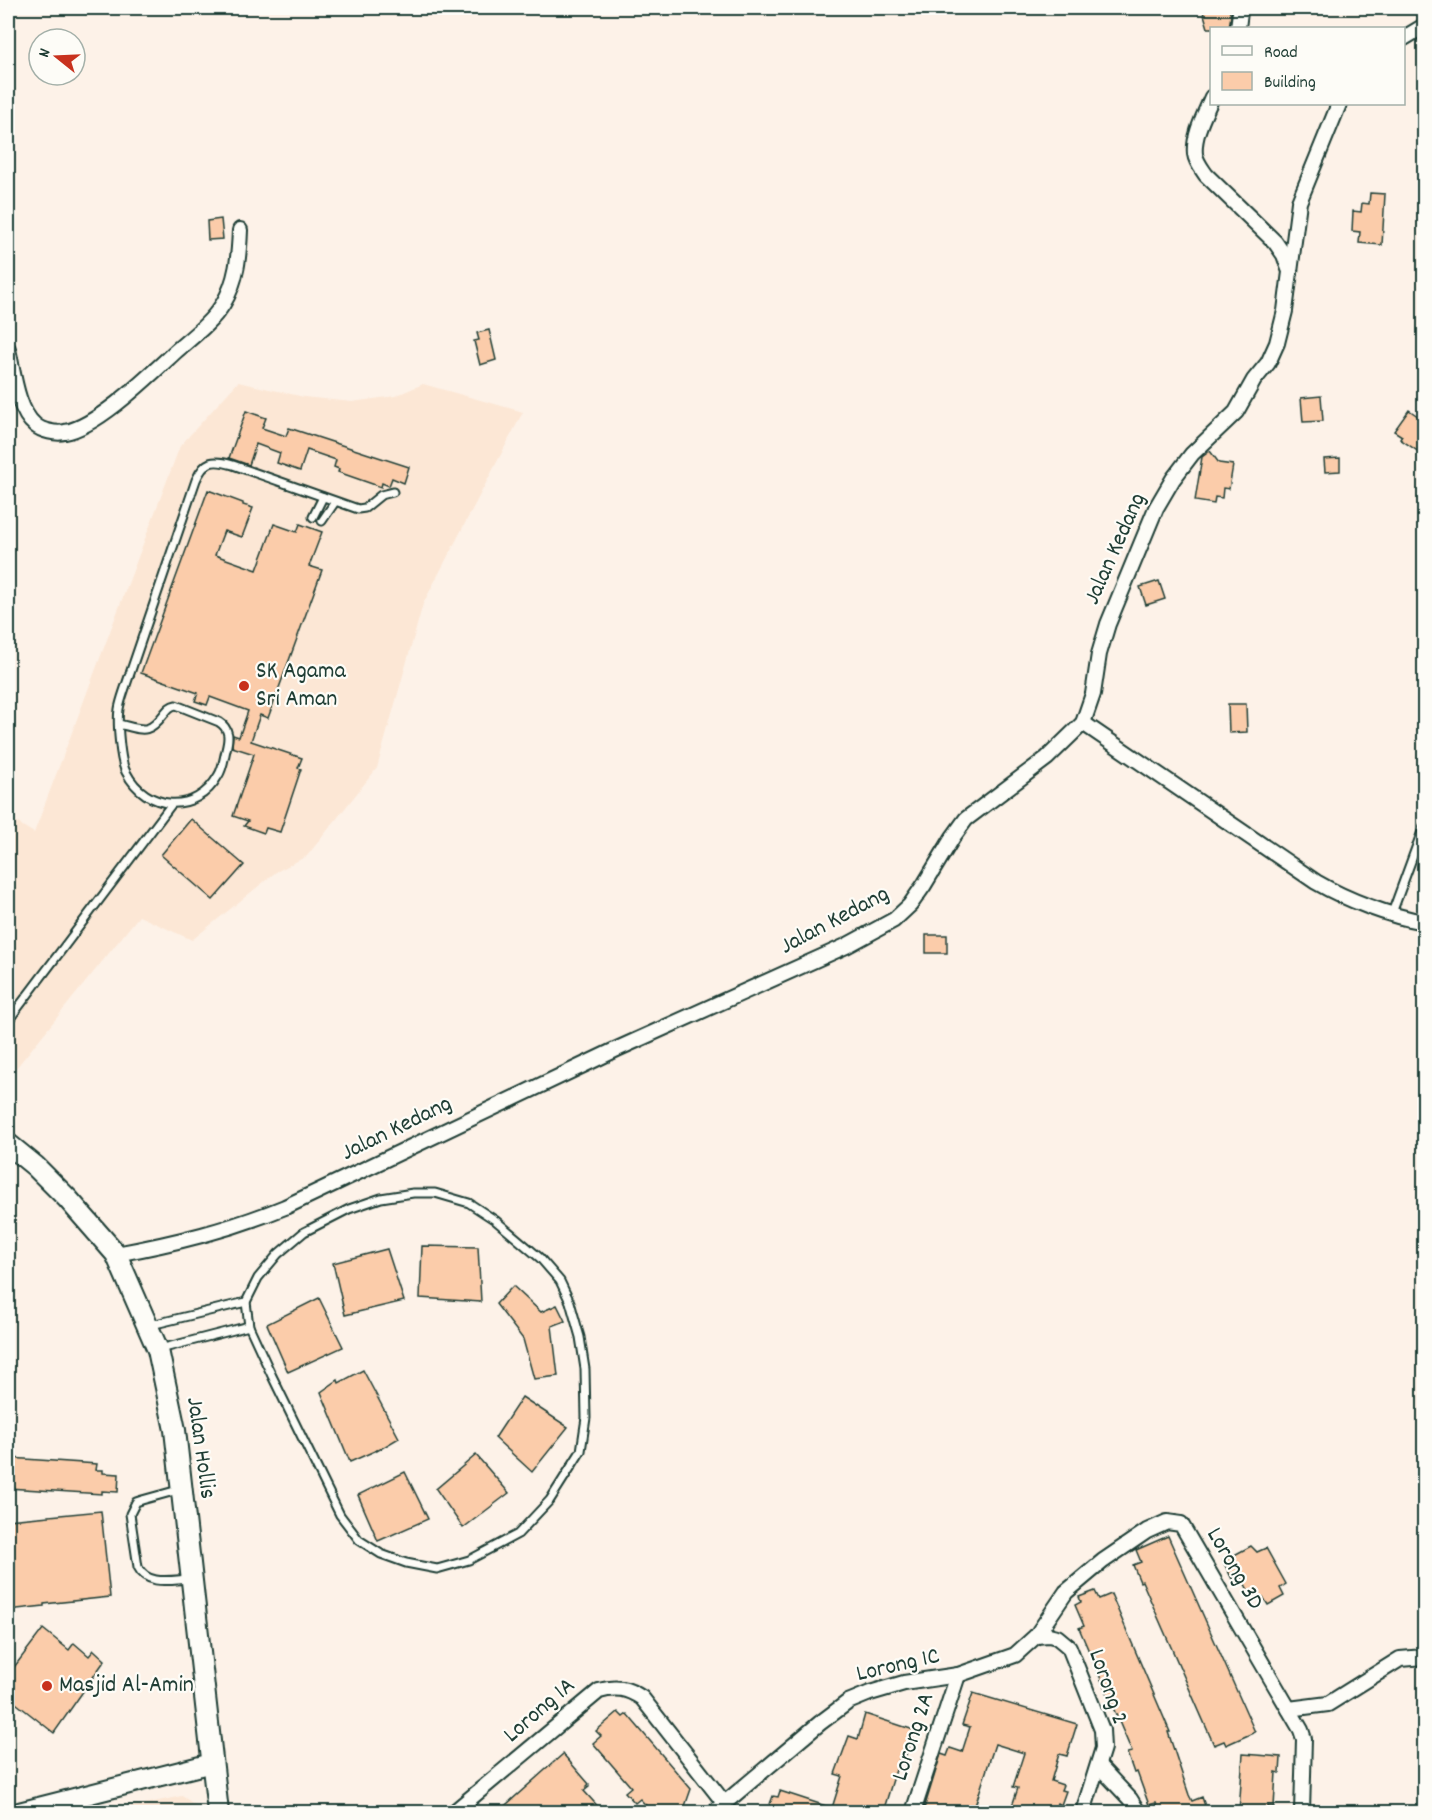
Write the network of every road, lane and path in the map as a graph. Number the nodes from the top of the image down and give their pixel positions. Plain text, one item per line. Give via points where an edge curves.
1 (1240, 12) dead end
2 (1425, 26) edge
3 (1238, 27) edge
4 (1405, 37) edge
5 (1210, 102) edge
6 (1340, 105) edge
7 (240, 230) dead end
8 (1290, 271) junction
9 (8, 349) edge
10 (393, 492) dead end
11 (324, 498) junction
12 (334, 502) junction
13 (313, 517) dead end
14 (322, 521) dead end
15 (1083, 723) junction
16 (119, 724) junction
17 (171, 805) junction
18 (1425, 826) edge
19 (1392, 913) junction
20 (1425, 922) edge
21 (8, 1021) edge
22 (8, 1144) edge
23 (116, 1254) junction
24 (246, 1302) junction
25 (148, 1326) junction
26 (249, 1326) junction
27 (158, 1350) junction
28 (181, 1489) junction
29 (192, 1579) junction
30 (1036, 1636) junction
31 (1425, 1657) edge
32 (958, 1675) junction
33 (1289, 1709) junction
34 (212, 1763) junction
35 (1099, 1766) junction
36 (722, 1810) edge
37 (19, 1812) edge
38 (218, 1812) edge
39 (454, 1812) edge
40 (913, 1812) edge
41 (1083, 1812) edge
42 (1138, 1812) edge
43 (1302, 1812) edge

1 - 3 street
2 - 4 street
5 - 8 street via 1197,139 1195,153 1199,165 1275,242
6 - 8 street, Jalan Kedang via 1299,202
7 - 9 street via 237,271 214,317 94,420 63,433 33,424 21,405
8 - 15 street, Jalan Kedang via 1285,311 1268,363 1236,412 1192,454 1156,508 1108,624
10 - 12 lane via 381,495 364,508
11 - 12 lane
11 - 13 lane
11 - 16 lane via 224,462 207,464 201,471 124,691 118,710
12 - 14 lane
15 - 19 street via 1316,882 1348,899
15 - 23 street, Jalan Kedang via 1047,758 966,819 910,905 894,920 846,946 276,1210 176,1243
16 - 17 lane via 122,762 131,782
16 - 17 lane via 150,728 176,705 225,725 228,741 219,775 202,795
17 - 21 lane
18 - 19 lane
19 - 20 street
22 - 23 main road, Jalan Hollis via 68,1198
23 - 25 main road, Jalan Hollis
24 - 25 lane
24 - 26 lane
24 - 26 lane via 258,1278 278,1254 304,1232 349,1209 413,1193 435,1193 469,1203 540,1258 560,1281 570,1302 585,1369 586,1418 581,1451 550,1500 518,1534 469,1560 437,1569 381,1554 358,1540 340,1515
25 - 27 main road, Jalan Hollis
26 - 27 lane
27 - 28 main road, Jalan Hollis via 175,1430
28 - 29 main road, Jalan Hollis
28 - 29 lane via 136,1502 130,1514 141,1574 154,1580
29 - 34 main road, Jalan Hollis
30 - 32 street, Lorong 1C via 1015,1655
30 - 33 street, Lorong 3D via 1066,1592 1103,1561 1147,1531 1167,1522 1181,1524
30 - 35 street, Lorong 2 via 1057,1637 1069,1647 1102,1730
31 - 33 street via 1400,1659 1328,1704
32 - 36 street, Lorong 1C via 904,1683 848,1702
32 - 40 street, Lorong 2A
33 - 43 street, Lorong 3D via 1304,1739
34 - 37 street
34 - 38 main road, Jalan Hollis
35 - 41 street, Lorong 2
35 - 42 street
36 - 39 street, Lorong 1A via 642,1698 621,1687 599,1691

